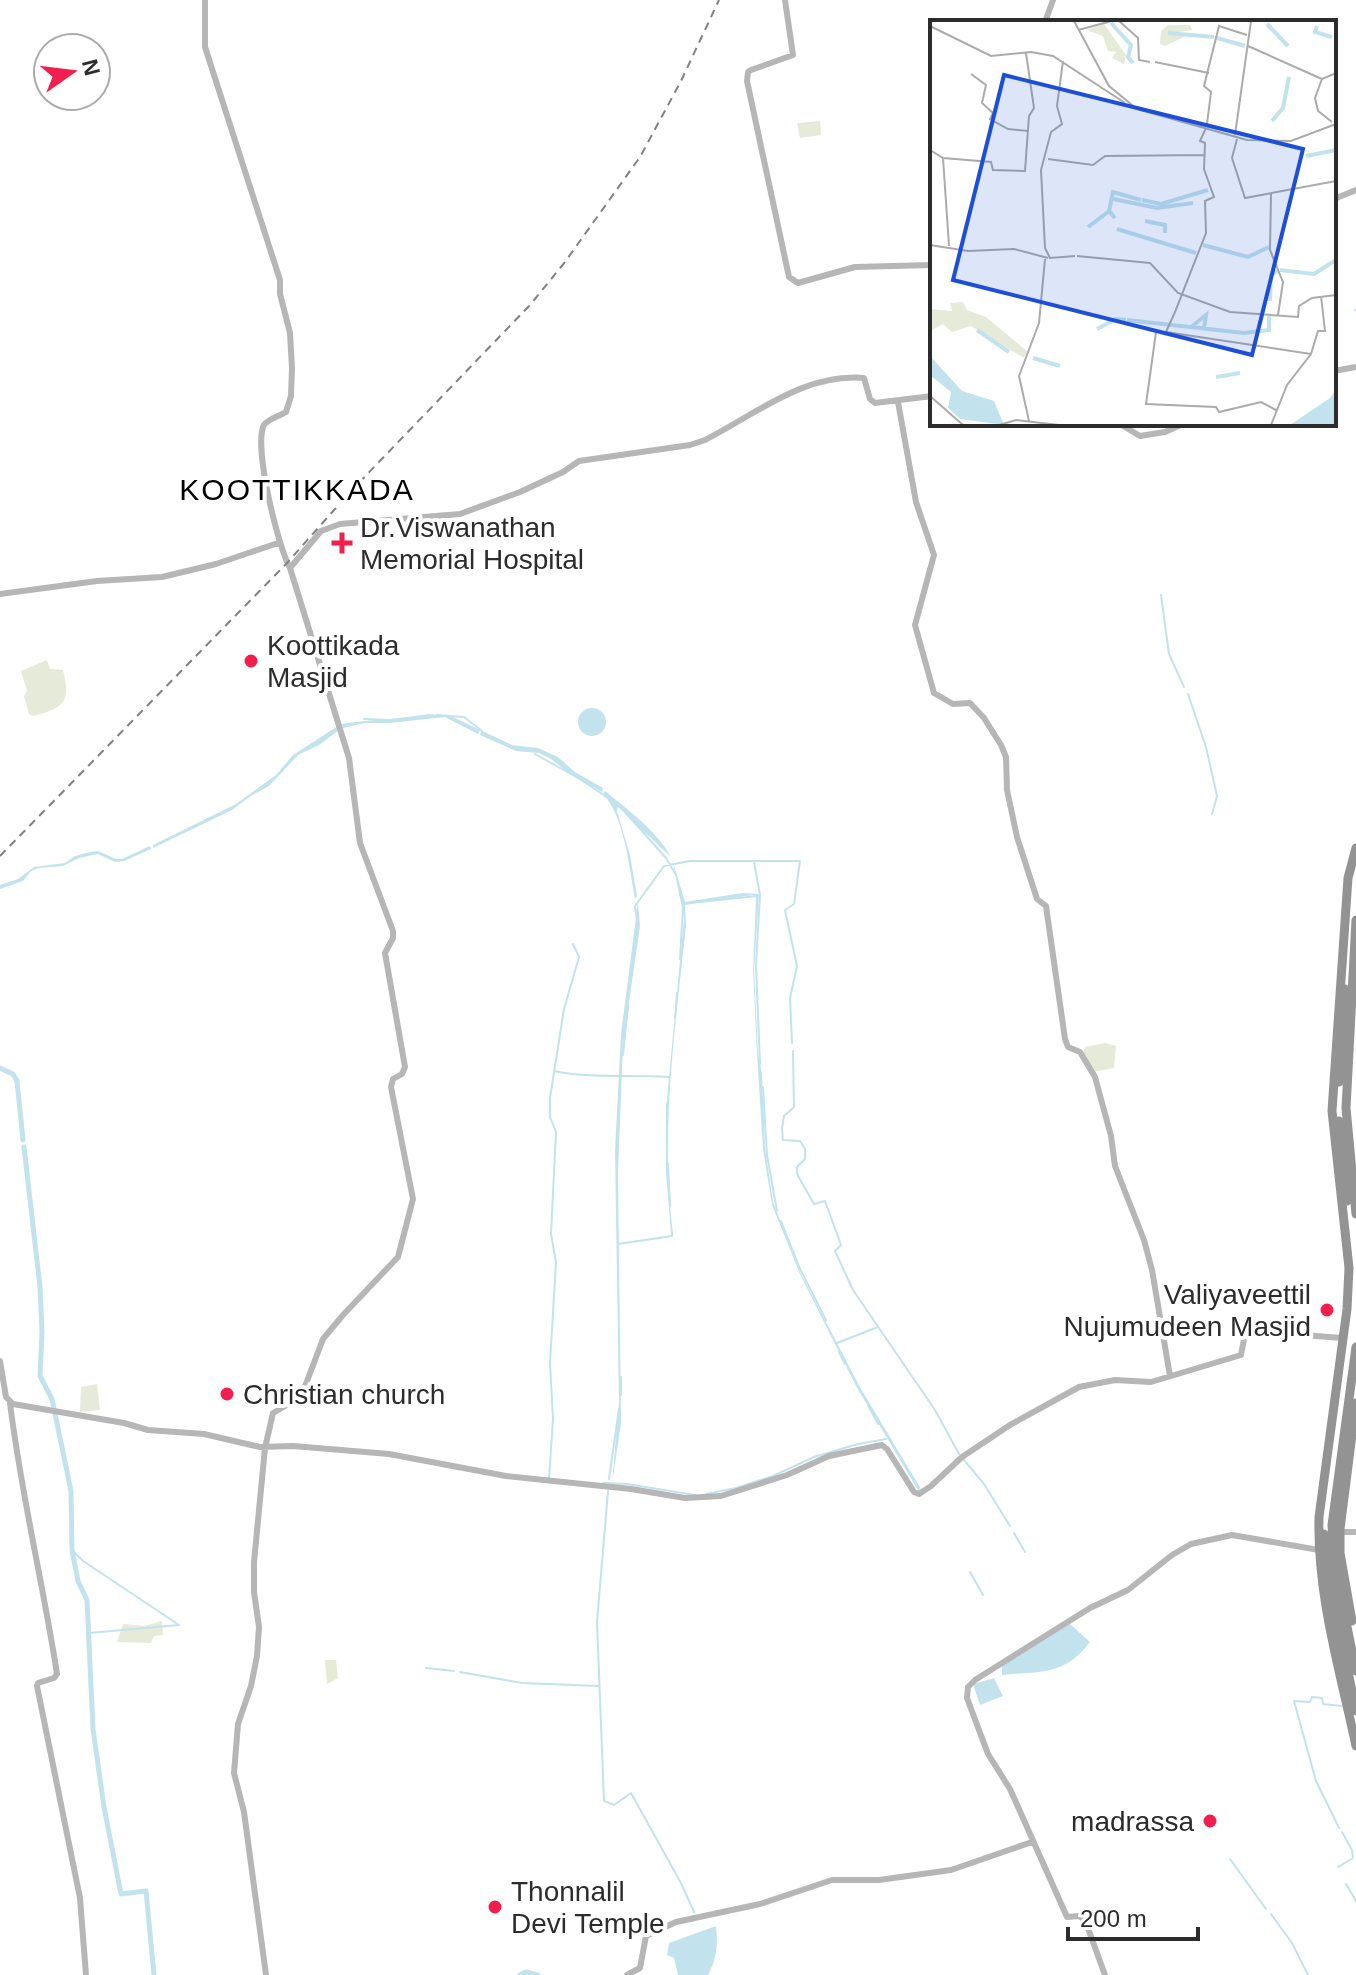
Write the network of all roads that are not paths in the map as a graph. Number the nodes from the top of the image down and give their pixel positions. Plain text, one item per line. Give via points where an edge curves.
1 (205, 0) edge
2 (785, 0) edge
3 (1053, 0) edge
4 (1046, 20) edge
5 (1356, 190) edge
6 (1336, 198) edge
7 (930, 265) edge
8 (1356, 367) edge
9 (1336, 371) edge
10 (930, 396) edge
11 (898, 402) junction
12 (1123, 426) edge
13 (1178, 426) edge
14 (278, 543) junction
15 (290, 568) junction
16 (0, 594) edge
17 (1355, 853) edge
18 (1356, 920) edge
19 (1356, 1015) edge
20 (1356, 1158) edge
21 (1356, 1214) edge
22 (1343, 1338) junction
23 (1356, 1347) edge
24 (0, 1361) edge
25 (1170, 1376) junction
26 (10, 1403) junction
27 (1356, 1403) edge
28 (265, 1448) junction
29 (1340, 1532) junction
30 (1356, 1532) edge
31 (1319, 1550) junction
32 (1356, 1640) edge
33 (1356, 1671) edge
34 (1356, 1711) edge
35 (1356, 1746) edge
36 (1032, 1842) junction
37 (86, 1975) edge
38 (266, 1975) edge
39 (627, 1975) edge
40 (1105, 1975) edge

1 - 14 street via 205,47 280,280 290,333 291,396 286,412 263,428
2 - 7 street via 793,55 751,70 747,81 789,277 798,283 855,267
3 - 4 street
5 - 6 street
8 - 9 street
10 - 11 street
11 - 15 street via 872,402 864,378 810,384 705,440 579,461 520,492 460,514 340,524 321,531
11 - 25 street via 916,502 934,555 915,625 934,693 953,704 970,703 1006,757 1017,837 1037,899 1046,906 1065,1039 1095,1077 1115,1166 1152,1270
12 - 13 street via 1140,436
14 - 15 street
14 - 16 street via 162,577
15 - 28 street via 349,758 360,843 393,931 385,953 405,1067 391,1087 413,1202 398,1257 323,1339 301,1397 273,1413
17 - 22 highway via 1348,878 1332,1111 1349,1268
17 - 34 highway via 1338,1111 1354,1299 1324,1525 1325,1560
18 - 21 highway via 1346,1108
19 - 20 highway
22 - 25 street via 1288,1334 1249,1318 1241,1355
22 - 31 highway
23 - 33 highway via 1332,1525 1334,1563
24 - 26 street
25 - 28 street via 1079,1387 962,1457 919,1494 882,1445 829,1456 721,1496 685,1498 506,1476 389,1454
26 - 28 street
26 - 37 street via 57,1674 37,1686 80,1898
27 - 29 highway
28 - 38 street via 254,1567 257,1656 238,1724 234,1773
29 - 30 street
29 - 32 highway
31 - 35 highway
31 - 36 street via 1232,1535 1191,1544 1128,1590 1090,1608 971,1684 967,1698 983,1745 1010,1789
36 - 39 street via 951,1870 832,1880 760,1904 676,1922 646,1936 640,1968
36 - 40 street via 1067,1917 1085,1920

